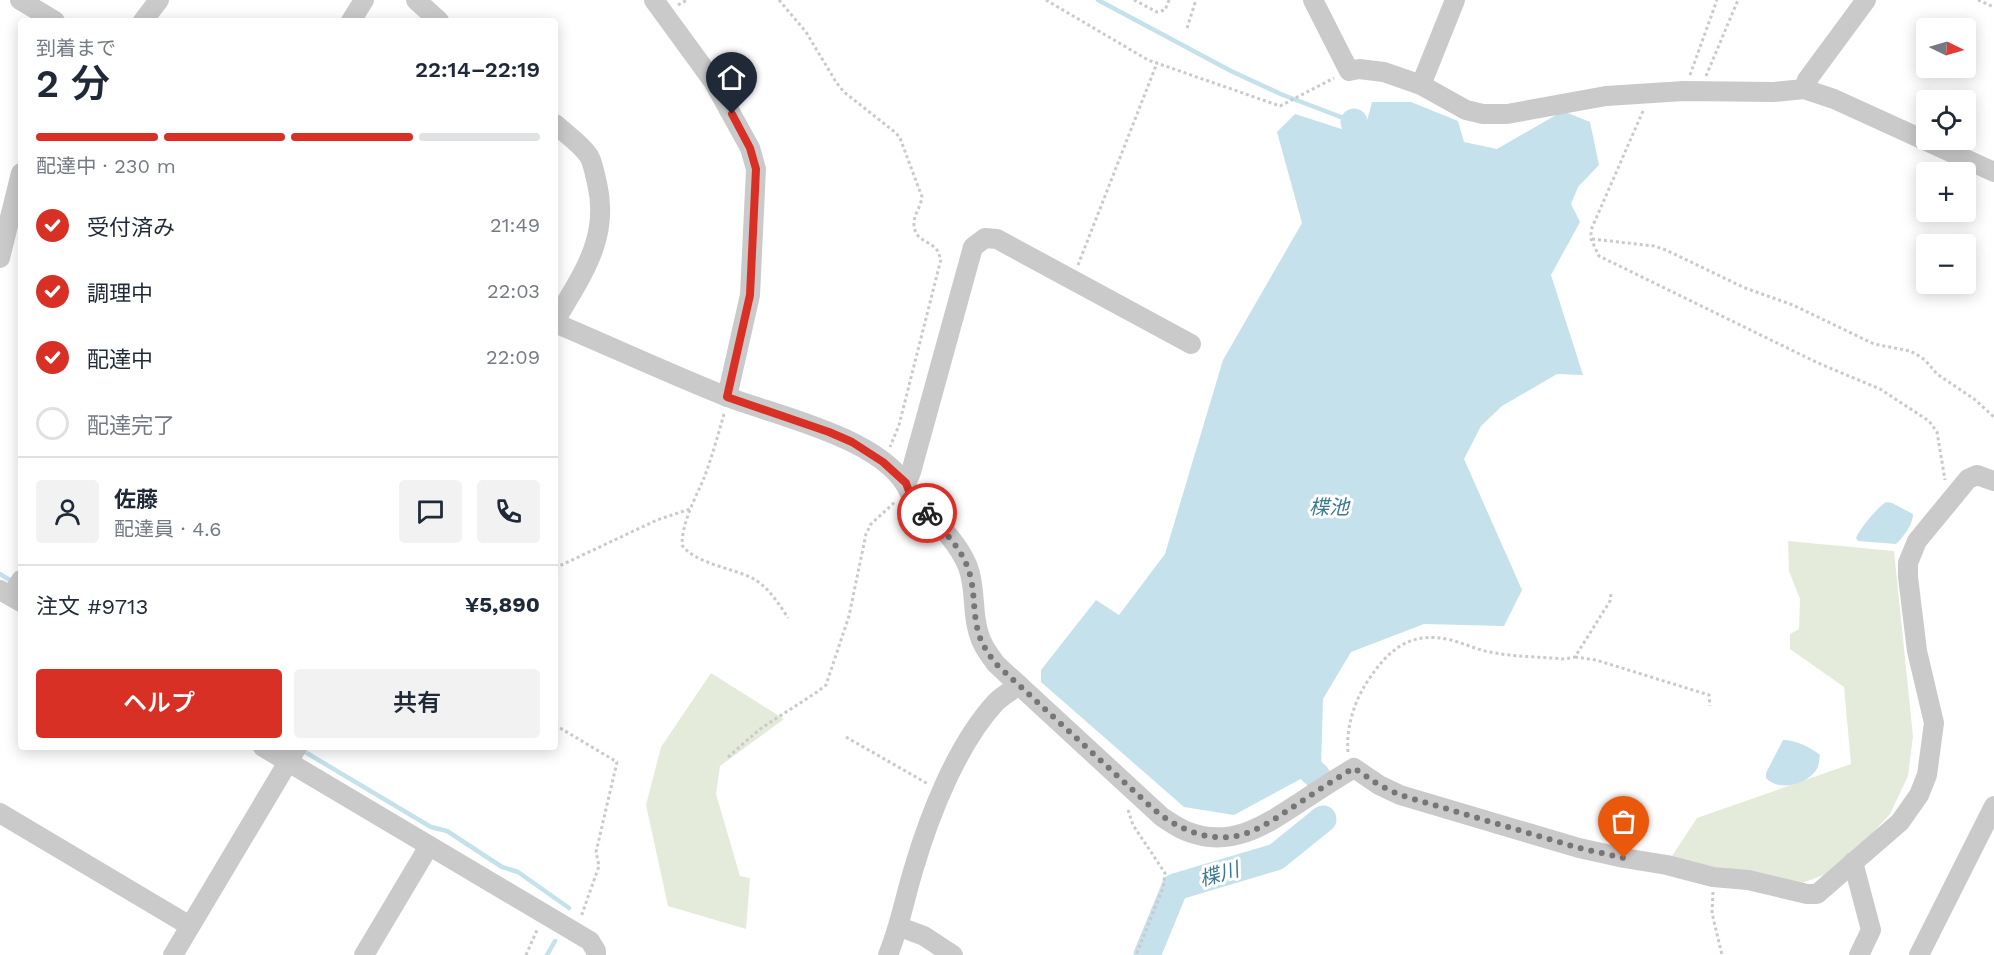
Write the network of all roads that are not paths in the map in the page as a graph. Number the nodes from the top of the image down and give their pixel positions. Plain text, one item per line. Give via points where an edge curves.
1 (20, 0) edge
2 (159, 0) edge
3 (364, 0) edge
4 (416, 0) edge
5 (654, 0) edge
6 (1313, 0) edge
7 (1455, 0) edge
8 (1866, 0) edge
9 (48, 18) edge
10 (145, 18) edge
11 (353, 18) edge
12 (436, 18) edge
13 (1421, 85) junction
14 (1804, 89) junction
15 (558, 127) edge
16 (1994, 172) edge
17 (18, 185) edge
18 (0, 258) edge
19 (558, 316) edge
20 (558, 323) edge
21 (1191, 344) dead end
22 (727, 397) junction
23 (1994, 481) edge
24 (907, 487) junction
25 (1018, 686) junction
26 (275, 750) edge
27 (292, 754) edge
28 (1994, 806) edge
29 (0, 813) edge
30 (429, 846) junction
31 (1853, 862) junction
32 (190, 926) junction
33 (900, 927) junction
34 (1864, 953) edge
35 (173, 955) edge
36 (364, 955) edge
37 (596, 955) edge
38 (888, 955) edge
39 (953, 955) edge
40 (1919, 955) edge

1 - 9 street
2 - 10 street
3 - 11 street
4 - 12 street
5 - 22 street via 713,81 750,148 756,169 750,295
6 - 13 street via 1349,71 1384,72
7 - 13 street
8 - 14 street
13 - 14 street via 1466,110 1483,114 1507,114 1606,96
14 - 16 street
15 - 19 street via 590,158 601,208 594,250
17 - 18 street
20 - 22 street
21 - 24 street via 997,239 985,238 973,247
22 - 24 street via 852,442 883,462
23 - 31 street via 1972,476 1917,541 1908,563 1917,651 1934,723 1927,775 1919,795 1900,822
24 - 25 street via 958,548 975,593 977,630 984,648
25 - 31 street via 1162,817 1204,836 1244,834 1267,824 1354,768 1379,785 1429,804 1579,848 1713,877 1817,894
25 - 33 street via 983,719 954,764 931,816
26 - 27 street
27 - 30 street
27 - 32 street
28 - 40 street
29 - 32 street
30 - 36 street
30 - 37 street via 590,941
31 - 34 street via 1871,930
32 - 35 street
33 - 38 street
33 - 39 street via 924,936

